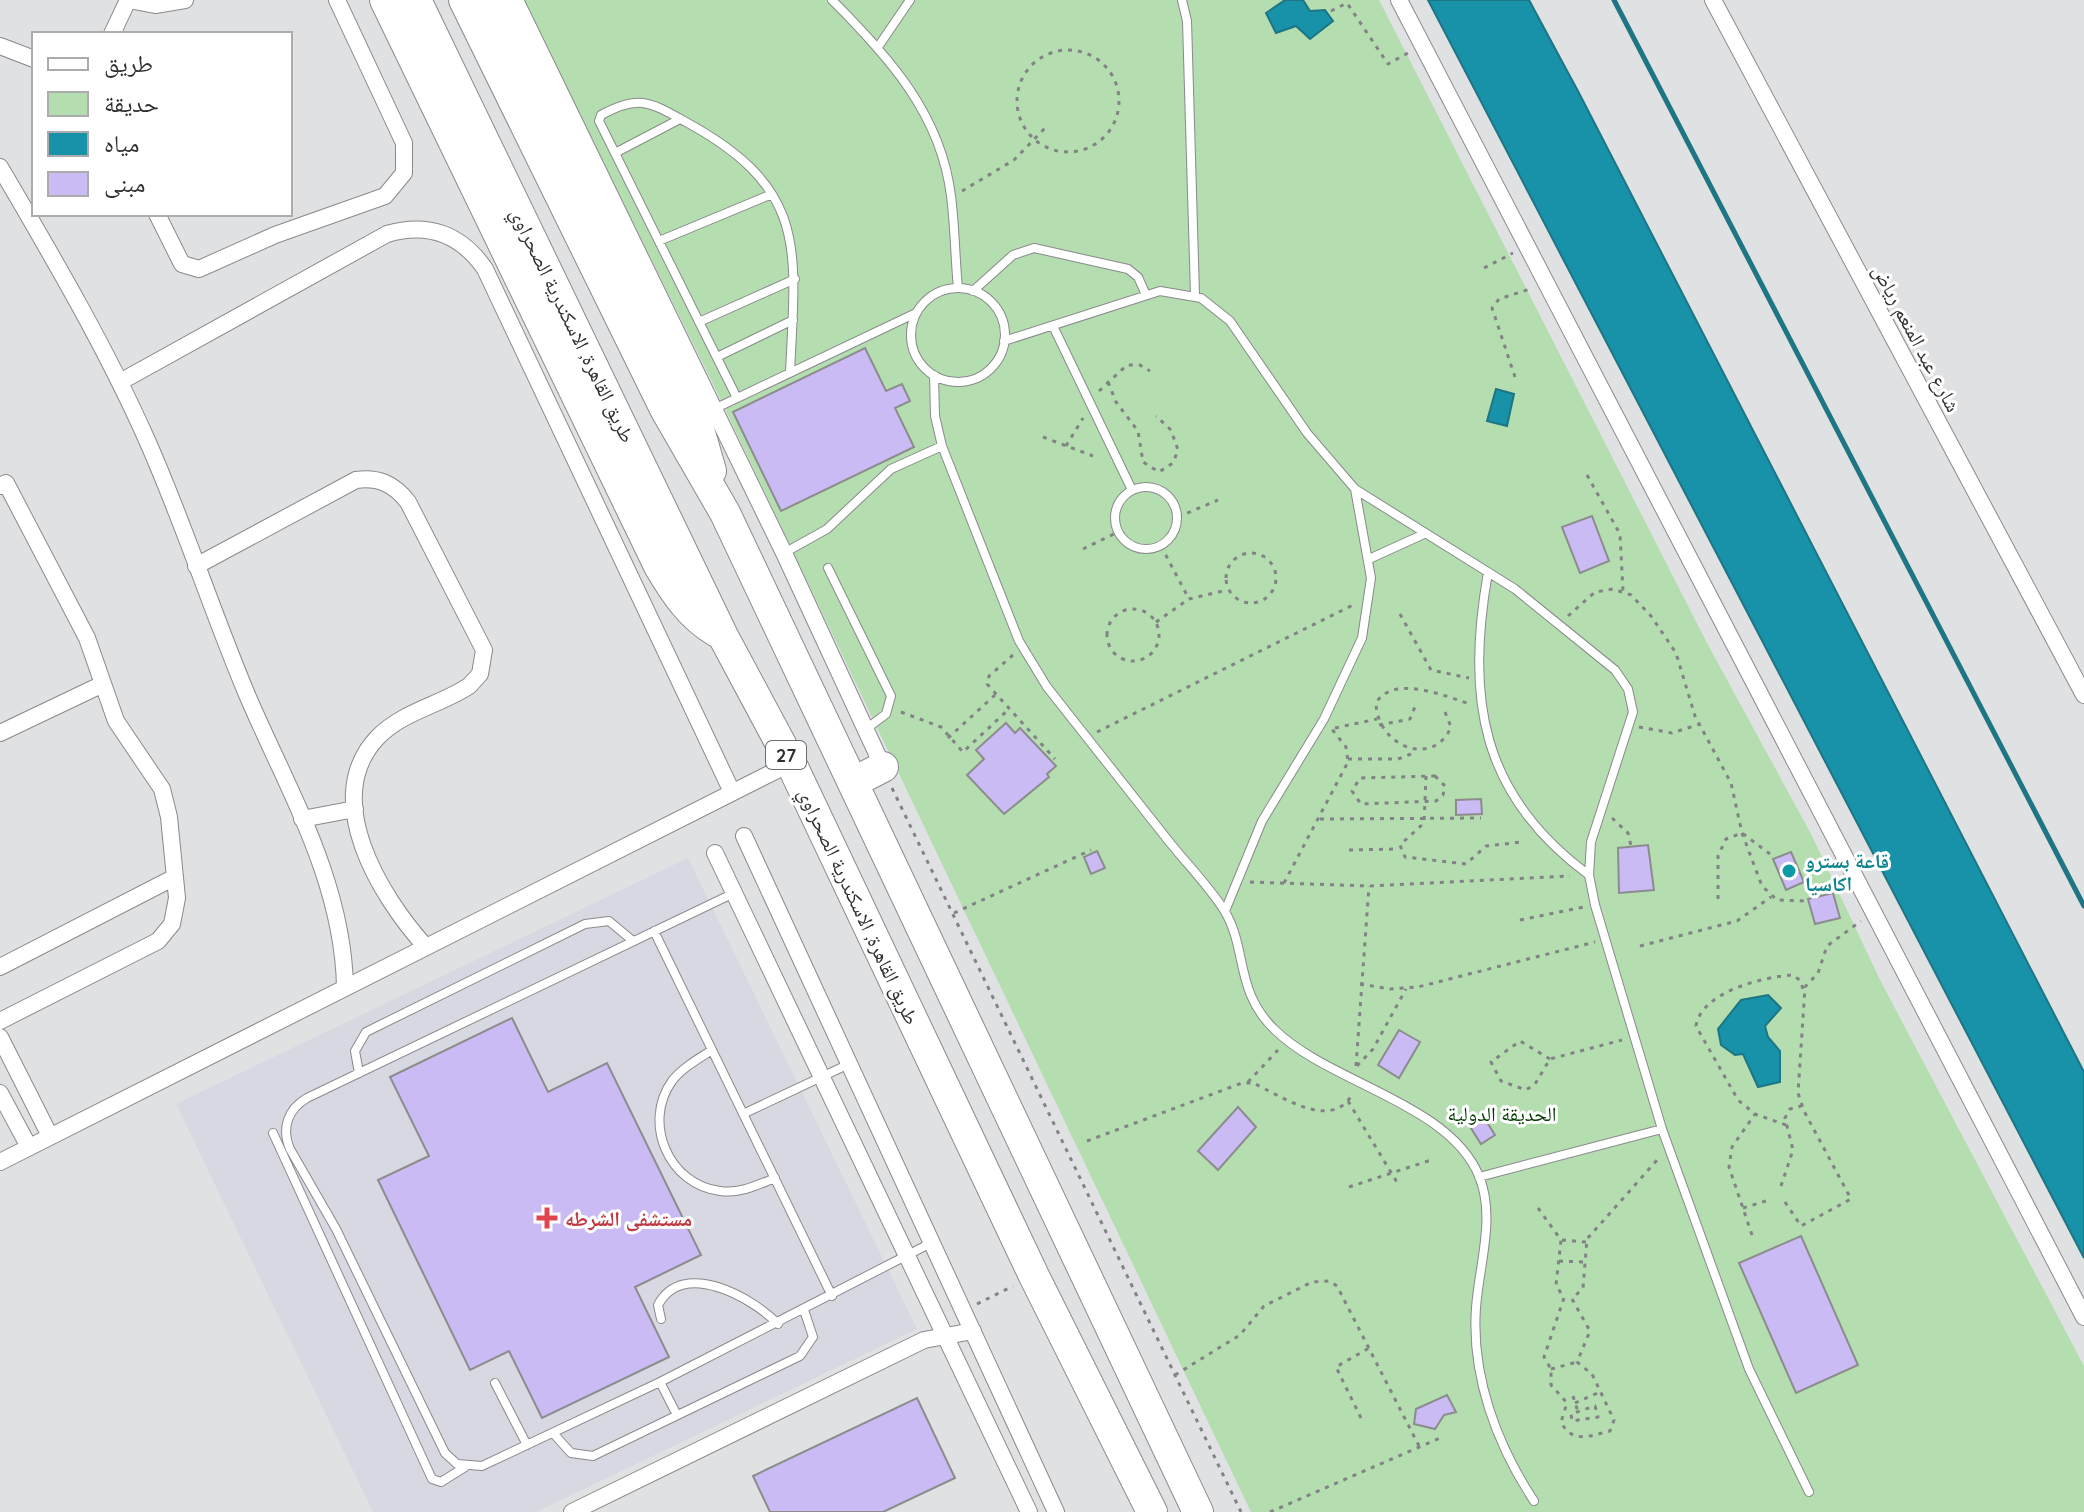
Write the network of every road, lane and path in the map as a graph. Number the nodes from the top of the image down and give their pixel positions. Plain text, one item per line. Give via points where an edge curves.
1 (128, 0) edge
2 (185, 0) edge
3 (337, 0) edge
4 (385, 0) edge
5 (416, 0) edge
6 (464, 0) edge
7 (492, 0) edge
8 (515, 0) edge
9 (832, 0) edge
10 (910, 0) edge
11 (1182, 0) edge
12 (1399, 0) edge
13 (1713, 0) edge
14 (1331, 11) dead end
15 (113, 32) edge
16 (1422, 45) junction
17 (0, 46) edge
18 (878, 47) junction
19 (32, 58) edge
20 (680, 119) junction
21 (1047, 126) dead end
22 (1035, 140) junction
23 (615, 153) junction
24 (0, 167) edge
25 (772, 194) junction
26 (951, 195) junction
27 (158, 216) edge
28 (659, 241) junction
29 (1527, 246) junction
30 (1484, 268) dead end
31 (795, 279) junction
32 (1545, 284) junction
33 (958, 288) junction
34 (973, 291) junction
35 (1146, 295) junction
36 (1195, 295) junction
37 (917, 313) junction
38 (793, 320) junction
39 (699, 322) junction
40 (1053, 326) junction
41 (1004, 341) junction
42 (717, 357) junction
43 (1150, 371) dead end
44 (790, 372) junction
45 (934, 375) junction
46 (1515, 377) dead end
47 (120, 382) junction
48 (1108, 382) junction
49 (737, 398) junction
50 (1090, 403) junction
51 (714, 409) junction
52 (1156, 416) dead end
53 (1043, 437) dead end
54 (942, 446) junction
55 (1066, 446) junction
56 (1093, 456) dead end
57 (1587, 475) dead end
58 (0, 486) edge
59 (1355, 489) junction
60 (1132, 490) junction
61 (714, 492) junction
62 (1218, 500) dead end
63 (1178, 517) junction
64 (1118, 532) junction
65 (1424, 534) junction
66 (1161, 546) junction
67 (1083, 549) dead end
68 (784, 553) junction
69 (1369, 559) junction
70 (196, 566) junction
71 (828, 568) dead end
72 (1488, 572) junction
73 (1228, 590) junction
74 (1623, 591) junction
75 (1370, 596) junction
76 (1189, 599) junction
77 (1400, 614) dead end
78 (1156, 622) junction
79 (1560, 623) junction
80 (723, 636) junction
81 (1022, 648) junction
82 (1477, 679) junction
83 (103, 684) junction
84 (996, 695) junction
85 (2084, 695) edge
86 (1416, 704) dead end
87 (1481, 708) junction
88 (889, 709) junction
89 (1009, 709) junction
90 (1445, 712) dead end
91 (1324, 719) junction
92 (1377, 719) junction
93 (1632, 724) junction
94 (1700, 724) junction
95 (1379, 725) junction
96 (1332, 729) junction
97 (1, 730) edge
98 (865, 730) junction
99 (1086, 737) junction
100 (948, 738) junction
101 (1411, 754) dead end
102 (1055, 759) dead end
103 (1348, 759) junction
104 (791, 763) junction
105 (883, 767) junction
106 (1426, 776) junction
107 (854, 782) junction
108 (732, 792) junction
109 (1426, 802) junction
110 (1601, 807) junction
111 (355, 809) junction
112 (1481, 818) dead end
113 (302, 819) junction
114 (1320, 819) junction
115 (1425, 819) junction
116 (1742, 833) junction
117 (744, 836) dead end
118 (1522, 842) dead end
119 (1631, 846) dead end
120 (1399, 849) junction
121 (1091, 850) dead end
122 (1349, 850) dead end
123 (715, 853) dead end
124 (1770, 854) dead end
125 (1589, 875) junction
126 (175, 877) junction
127 (1238, 881) junction
128 (1283, 884) junction
129 (1369, 886) junction
130 (734, 893) junction
131 (1771, 897) junction
132 (1718, 899) dead end
133 (1807, 901) dead end
134 (1595, 905) junction
135 (1225, 911) junction
136 (1873, 912) junction
137 (954, 913) junction
138 (1520, 920) dead end
139 (654, 931) junction
140 (1604, 940) junction
141 (633, 941) junction
142 (425, 946) junction
143 (1640, 946) dead end
144 (0, 967) edge
145 (1360, 984) junction
146 (345, 987) junction
147 (1406, 989) junction
148 (1804, 992) junction
149 (0, 1021) edge
150 (0, 1037) edge
151 (1634, 1037) junction
152 (1287, 1040) junction
153 (712, 1050) junction
154 (1550, 1059) junction
155 (849, 1064) junction
156 (359, 1073) junction
157 (823, 1077) junction
158 (1248, 1082) junction
159 (1356, 1082) junction
160 (0, 1093) edge
161 (1348, 1101) junction
162 (1801, 1106) junction
163 (743, 1114) junction
164 (1755, 1114) junction
165 (1786, 1125) junction
166 (1662, 1129) junction
167 (273, 1133) dead end
168 (50, 1136) junction
169 (1087, 1141) dead end
170 (29, 1147) junction
171 (1669, 1147) junction
172 (1434, 1159) dead end
173 (0, 1162) edge
174 (1392, 1173) junction
175 (1479, 1177) junction
176 (775, 1178) junction
177 (1398, 1184) dead end
178 (1781, 1186) dead end
179 (1349, 1187) dead end
180 (1769, 1200) dead end
181 (1785, 1202) dead end
182 (1538, 1208) dead end
183 (1743, 1208) junction
184 (1752, 1235) dead end
185 (1561, 1240) junction
186 (932, 1242) junction
187 (1586, 1242) junction
188 (908, 1255) junction
189 (1559, 1261) junction
190 (1585, 1262) junction
191 (1034, 1276) junction
192 (363, 1283) junction
193 (345, 1291) junction
194 (832, 1296) junction
195 (1564, 1298) junction
196 (1572, 1299) junction
197 (804, 1310) junction
198 (963, 1310) junction
199 (2084, 1317) edge
200 (661, 1319) dead end
201 (778, 1324) junction
202 (973, 1331) junction
203 (946, 1334) junction
204 (1369, 1348) junction
205 (1580, 1356) junction
206 (1577, 1362) junction
207 (1586, 1367) junction
208 (1551, 1369) junction
209 (1175, 1375) junction
210 (660, 1382) junction
211 (495, 1383) dead end
212 (1600, 1392) junction
213 (1573, 1396) dead end
214 (1575, 1403) junction
215 (1578, 1412) junction
216 (677, 1415) junction
217 (1361, 1418) dead end
218 (553, 1433) junction
219 (1440, 1438) dead end
220 (527, 1445) junction
221 (1419, 1446) junction
222 (465, 1467) junction
223 (1809, 1492) dead end
224 (1534, 1501) dead end
225 (572, 1512) edge
226 (1029, 1512) edge
227 (1056, 1512) edge
228 (1152, 1512) edge
229 (1198, 1512) edge
230 (1241, 1512) edge
231 (1270, 1512) edge

1 - 2 street via 155,5
1 - 15 street
3 - 27 street via 404,143 406,163 400,182 375,200 199,269 182,264
4 - 80 highway via 659,566 698,621
5 - 80 highway, طريق القاهرة, الاسكندرية الصحراوي / 27
6 - 61 highway, 27 via 665,409
7 - 61 highway via 692,405
8 - 51 street
9 - 18 lane
10 - 18 lane
11 - 36 lane via 1187,21
12 - 16 street
13 - 85 street, شارع عبد المنعم رياض
14 - 16 path via 1347,3 1388,64
16 - 29 street
17 - 19 street
18 - 26 lane via 903,77 929,123
20 - 23 lane
20 - 23 lane via 637,100 604,113 599,121
20 - 25 lane via 735,151
21 - 22 path
22 - 22 path via 1022,122 1017,101 1022,80 1035,62 1055,52 1077,51 1105,66 1119,96 1117,117 1105,136 1077,151 1055,150
22 - 26 path via 1003,169
23 - 28 lane
24 - 47 street
25 - 28 lane
25 - 31 lane via 788,229
26 - 33 lane
28 - 39 lane
29 - 30 path
29 - 32 street
31 - 38 lane
31 - 39 lane
32 - 46 path via 1493,304
32 - 136 street
33 - 34 lane
33 - 37 lane via 934,295
34 - 35 lane via 1013,255 1034,248 1128,269
34 - 41 lane via 997,310
35 - 36 lane
35 - 40 lane
36 - 59 lane via 1230,321 1307,433
37 - 44 lane
37 - 45 lane via 911,343 919,362
38 - 42 lane
38 - 44 lane
39 - 42 lane
40 - 41 lane
40 - 50 lane
41 - 45 lane via 997,360 983,374 954,382
42 - 49 lane
43 - 48 path via 1127,365
44 - 49 lane
45 - 54 lane
47 - 70 street
47 - 108 street via 387,234 435,230 464,244 485,269
48 - 50 path
48 - 52 path via 1138,431 1143,462 1159,472 1173,463 1178,450 1171,430
49 - 51 lane
50 - 55 path
50 - 60 lane
51 - 68 street
53 - 55 path
54 - 68 lane via 891,469 817,537
54 - 81 lane
55 - 56 path
57 - 74 path via 1620,534
58 - 83 street via 6,483 87,638
59 - 65 lane
59 - 69 lane
60 - 63 lane via 1157,488 1175,505
60 - 64 lane via 1118,504
61 - 107 highway, 27
62 - 63 path
63 - 66 lane via 1171,539
64 - 66 lane via 1142,550
64 - 67 path
65 - 69 lane
65 - 72 lane
66 - 76 path
68 - 98 street
69 - 75 lane
70 - 111 street via 356,480 391,485 408,502 482,642 483,666 469,686 379,736 357,773
70 - 113 street
71 - 88 lane via 889,690
72 - 79 lane
72 - 82 lane
73 - 73 path via 1226,569 1241,554 1262,554 1276,570 1273,591 1256,603 1235,598
73 - 76 path
74 - 79 path via 1595,592
74 - 94 path via 1651,616 1676,653
75 - 91 lane via 1356,657
75 - 99 path
76 - 78 path
77 - 82 path via 1431,670
78 - 78 path via 1160,633 1152,653 1133,661 1113,652 1107,631 1118,613 1139,609
79 - 93 lane via 1622,679 1632,700
80 - 104 highway, طريق القاهرة, الاسكندرية الصحراوي / 27
81 - 84 path via 987,678
81 - 99 lane
82 - 87 lane
83 - 97 street
83 - 126 street via 123,734 162,789
84 - 89 path
84 - 100 path
86 - 95 path via 1410,719
87 - 92 path via 1431,692 1392,690 1378,699
87 - 125 lane via 1495,758 1522,811 1542,836
88 - 98 lane
88 - 100 path via 937,724
89 - 100 path via 966,752
89 - 102 path
90 - 95 path via 1450,731 1430,747 1400,744
91 - 96 path
91 - 127 lane via 1262,821
92 - 95 path
92 - 96 path
93 - 94 path via 1658,733
93 - 110 lane
94 - 116 path via 1731,783
96 - 103 path
98 - 105 street
99 - 135 lane
101 - 103 path
103 - 114 path
104 - 108 street
104 - 191 highway, طريق القاهرة, الاسكندرية الصحراوي / 27
105 - 107 highway
105 - 137 path
106 - 109 path
106 - 109 path via 1439,778 1445,791 1440,799
106 - 109 path via 1360,778 1352,791 1361,804
107 - 229 highway, 27
108 - 142 street
109 - 115 path
110 - 119 path via 1628,833
110 - 125 lane
111 - 113 street
111 - 142 street via 374,873
112 - 115 path
113 - 146 street via 337,910
114 - 115 path
114 - 128 path
115 - 120 path
116 - 124 path
116 - 131 path
116 - 132 path via 1726,839 1720,849
117 - 155 street
118 - 120 path via 1486,846 1474,860 1461,864 1405,857
120 - 122 path
121 - 137 path
123 - 130 street
125 - 129 path
125 - 134 lane
126 - 144 street
126 - 149 street via 175,916 158,941
127 - 128 path
127 - 135 lane
128 - 129 path
129 - 145 path
130 - 139 lane
130 - 157 street
131 - 133 path
131 - 143 path via 1737,921
134 - 138 path
134 - 140 lane
135 - 152 lane via 1251,997
136 - 148 path via 1827,946 1818,973
136 - 199 street
137 - 209 path
139 - 141 lane
139 - 153 lane
140 - 147 path
140 - 151 lane
141 - 156 lane
141 - 156 lane via 609,921 596,920 571,931 366,1032 355,1051
142 - 146 street
145 - 147 path
145 - 147 path via 1356,1067 1373,1049
146 - 168 street
148 - 162 path
148 - 164 path via 1792,975 1743,984 1719,997 1697,1020 1697,1032 1719,1072
150 - 168 street
151 - 154 path
151 - 166 lane
152 - 158 path
152 - 159 lane
153 - 163 lane
153 - 176 lane via 681,1071 663,1100 660,1134 668,1156 682,1174 713,1190 747,1190
154 - 154 path via 1520,1041 1491,1062 1501,1081 1526,1090
155 - 157 lane
155 - 186 street
156 - 192 lane via 301,1101 290,1113 285,1134
157 - 163 lane
157 - 188 street
158 - 161 path via 1307,1109 1327,1110
158 - 169 path
159 - 161 path
159 - 175 lane via 1445,1134
160 - 170 street
161 - 174 path
162 - 165 path via 1788,1112
162 - 181 path via 1851,1199 1801,1226
163 - 176 lane
164 - 165 path
164 - 183 path via 1730,1156
165 - 178 path via 1793,1150
166 - 171 lane
166 - 175 lane
167 - 193 lane
168 - 170 street
170 - 173 street
171 - 187 path
171 - 223 lane via 1749,1369
172 - 174 path
174 - 177 path
174 - 179 path
175 - 224 lane via 1487,1225 1476,1310 1483,1380 1504,1450
176 - 194 lane
180 - 183 path
182 - 185 path
183 - 184 path
185 - 187 path
185 - 189 path
186 - 188 lane
186 - 198 street
187 - 190 path
188 - 194 lane
188 - 203 street
189 - 190 path
189 - 195 path via 1556,1285
190 - 196 path via 1583,1288
191 - 198 path
191 - 228 highway, طريق القاهرة, الاسكندرية الصحراوي / 27
192 - 193 lane
192 - 222 lane via 445,1453
193 - 222 lane via 432,1479 441,1482
194 - 197 lane
195 - 196 path
195 - 208 path via 1544,1357
196 - 205 path via 1590,1331
197 - 201 lane
197 - 216 lane via 812,1329 806,1351
198 - 202 street
200 - 201 lane via 663,1297 700,1285 747,1298
201 - 210 lane
202 - 203 street
202 - 227 street
203 - 225 street via 924,1340
203 - 226 street
204 - 209 path via 1337,1286 1320,1280 1264,1306 1240,1335
204 - 217 path via 1336,1367
204 - 221 path
205 - 206 path
205 - 207 path
206 - 207 path
206 - 208 path
207 - 212 path
208 - 212 path via 1551,1385 1567,1403 1561,1422 1570,1435 1581,1438 1612,1429 1614,1420
209 - 230 path
210 - 216 lane
210 - 218 lane
211 - 220 lane
212 - 214 path
213 - 214 path
214 - 215 path
215 - 215 path via 1595,1406 1598,1417 1572,1421 1571,1414
216 - 218 lane via 593,1456 571,1453
218 - 220 lane
219 - 221 path
220 - 222 lane via 482,1466
221 - 231 path

